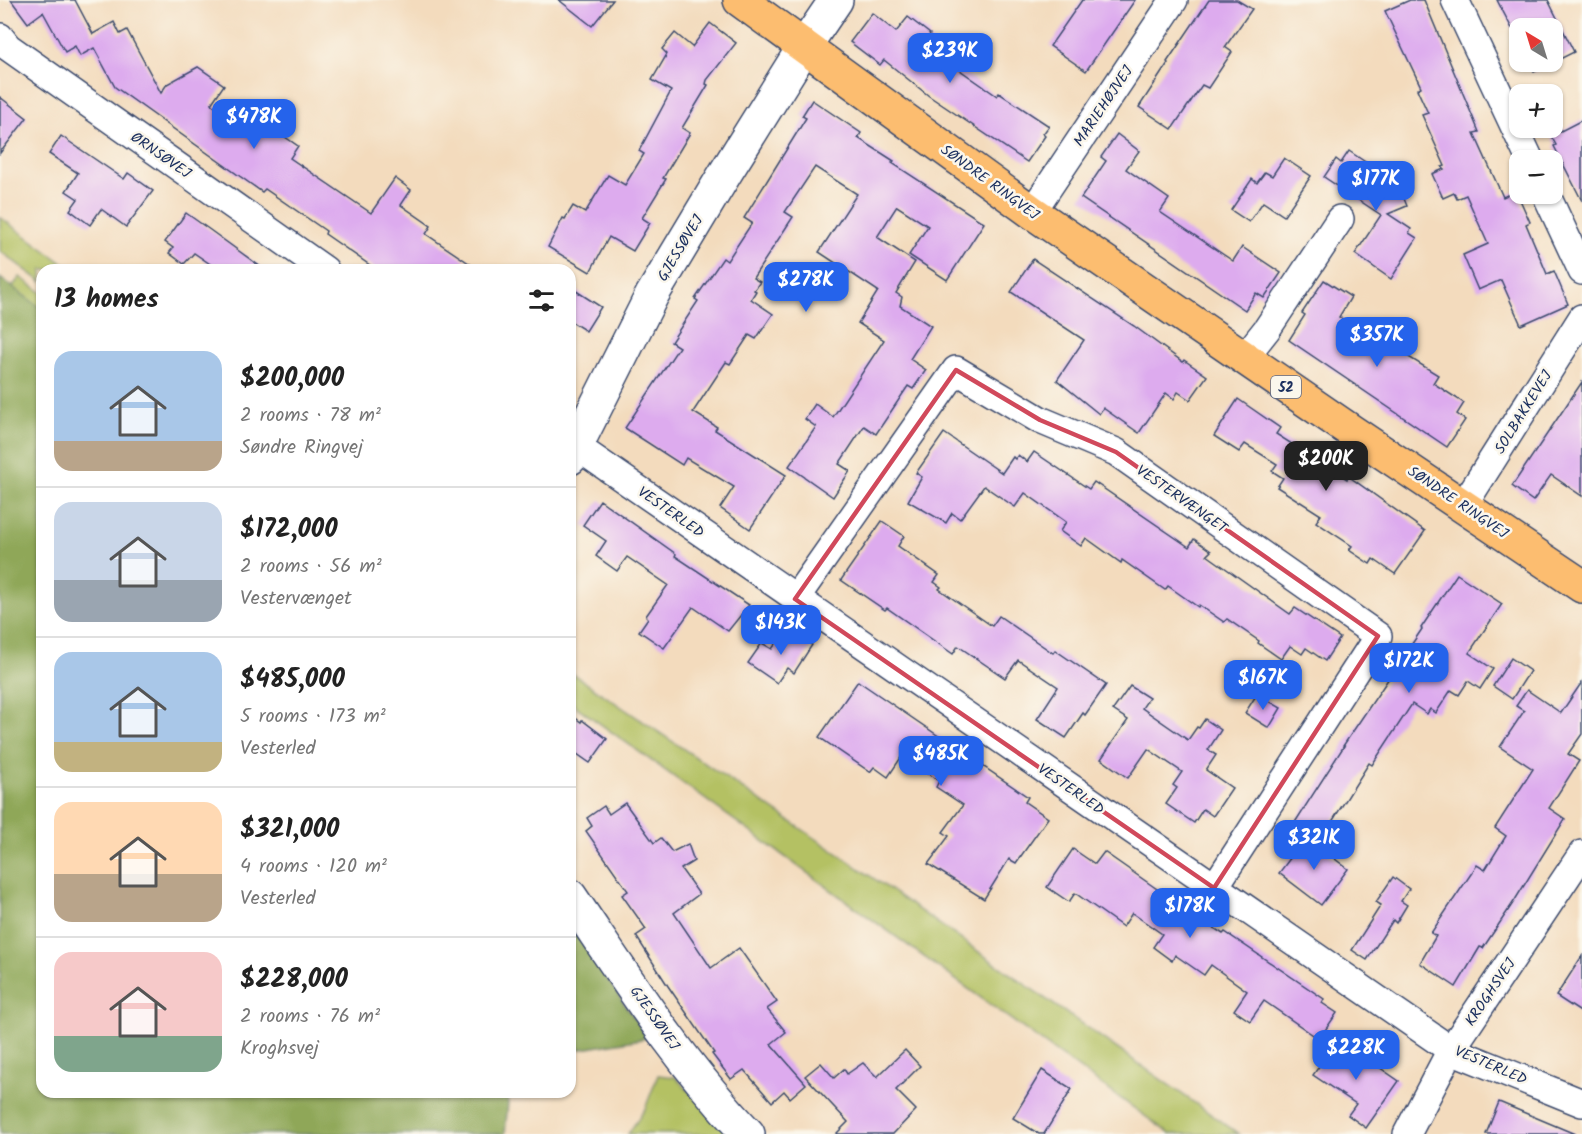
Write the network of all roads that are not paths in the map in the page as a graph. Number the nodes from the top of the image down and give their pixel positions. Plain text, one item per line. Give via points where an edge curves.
1 (740, 0) edge
2 (836, 0) edge
3 (1174, 0) edge
4 (1455, 0) edge
5 (0, 37) edge
6 (804, 47) junction
7 (1525, 150) edge
8 (1551, 204) edge
9 (1032, 212) junction
10 (1340, 219) dead end
11 (316, 264) edge
12 (1582, 271) edge
13 (1582, 318) edge
14 (1244, 358) junction
15 (576, 441) edge
16 (576, 452) edge
17 (1463, 506) junction
18 (1582, 586) edge
19 (795, 599) junction
20 (1582, 854) edge
21 (1214, 888) junction
22 (576, 905) edge
23 (1451, 1050) junction
24 (1582, 1103) edge
25 (748, 1134) edge
26 (1407, 1134) edge

1 - 6 main road, SØNDRE RINGVEJ / 52
2 - 6 street, GJESSØVEJ
3 - 9 street, MARIEHØJVEJ
4 - 7 street
5 - 11 street, ØRNSØVEJ via 8,47
6 - 9 main road, SØNDRE RINGVEJ / 52
6 - 15 street, GJESSØVEJ via 652,295
8 - 12 street
9 - 14 main road, SØNDRE RINGVEJ / 52
10 - 14 street
13 - 17 street, SOLBAKKEVEJ
14 - 17 main road, SØNDRE RINGVEJ / 52
16 - 19 street, VESTERLED
17 - 18 main road, SØNDRE RINGVEJ / 52
19 - 21 street, VESTERLED
19 - 21 street, VESTERVÆNGET via 956,370 1040,420 1116,452 1378,636
20 - 23 street, KROGHSVEJ
21 - 23 street, VESTERLED
22 - 25 street, GJESSØVEJ via 675,1048
23 - 24 street, VESTERLED
23 - 26 street, KROGHSVEJ

